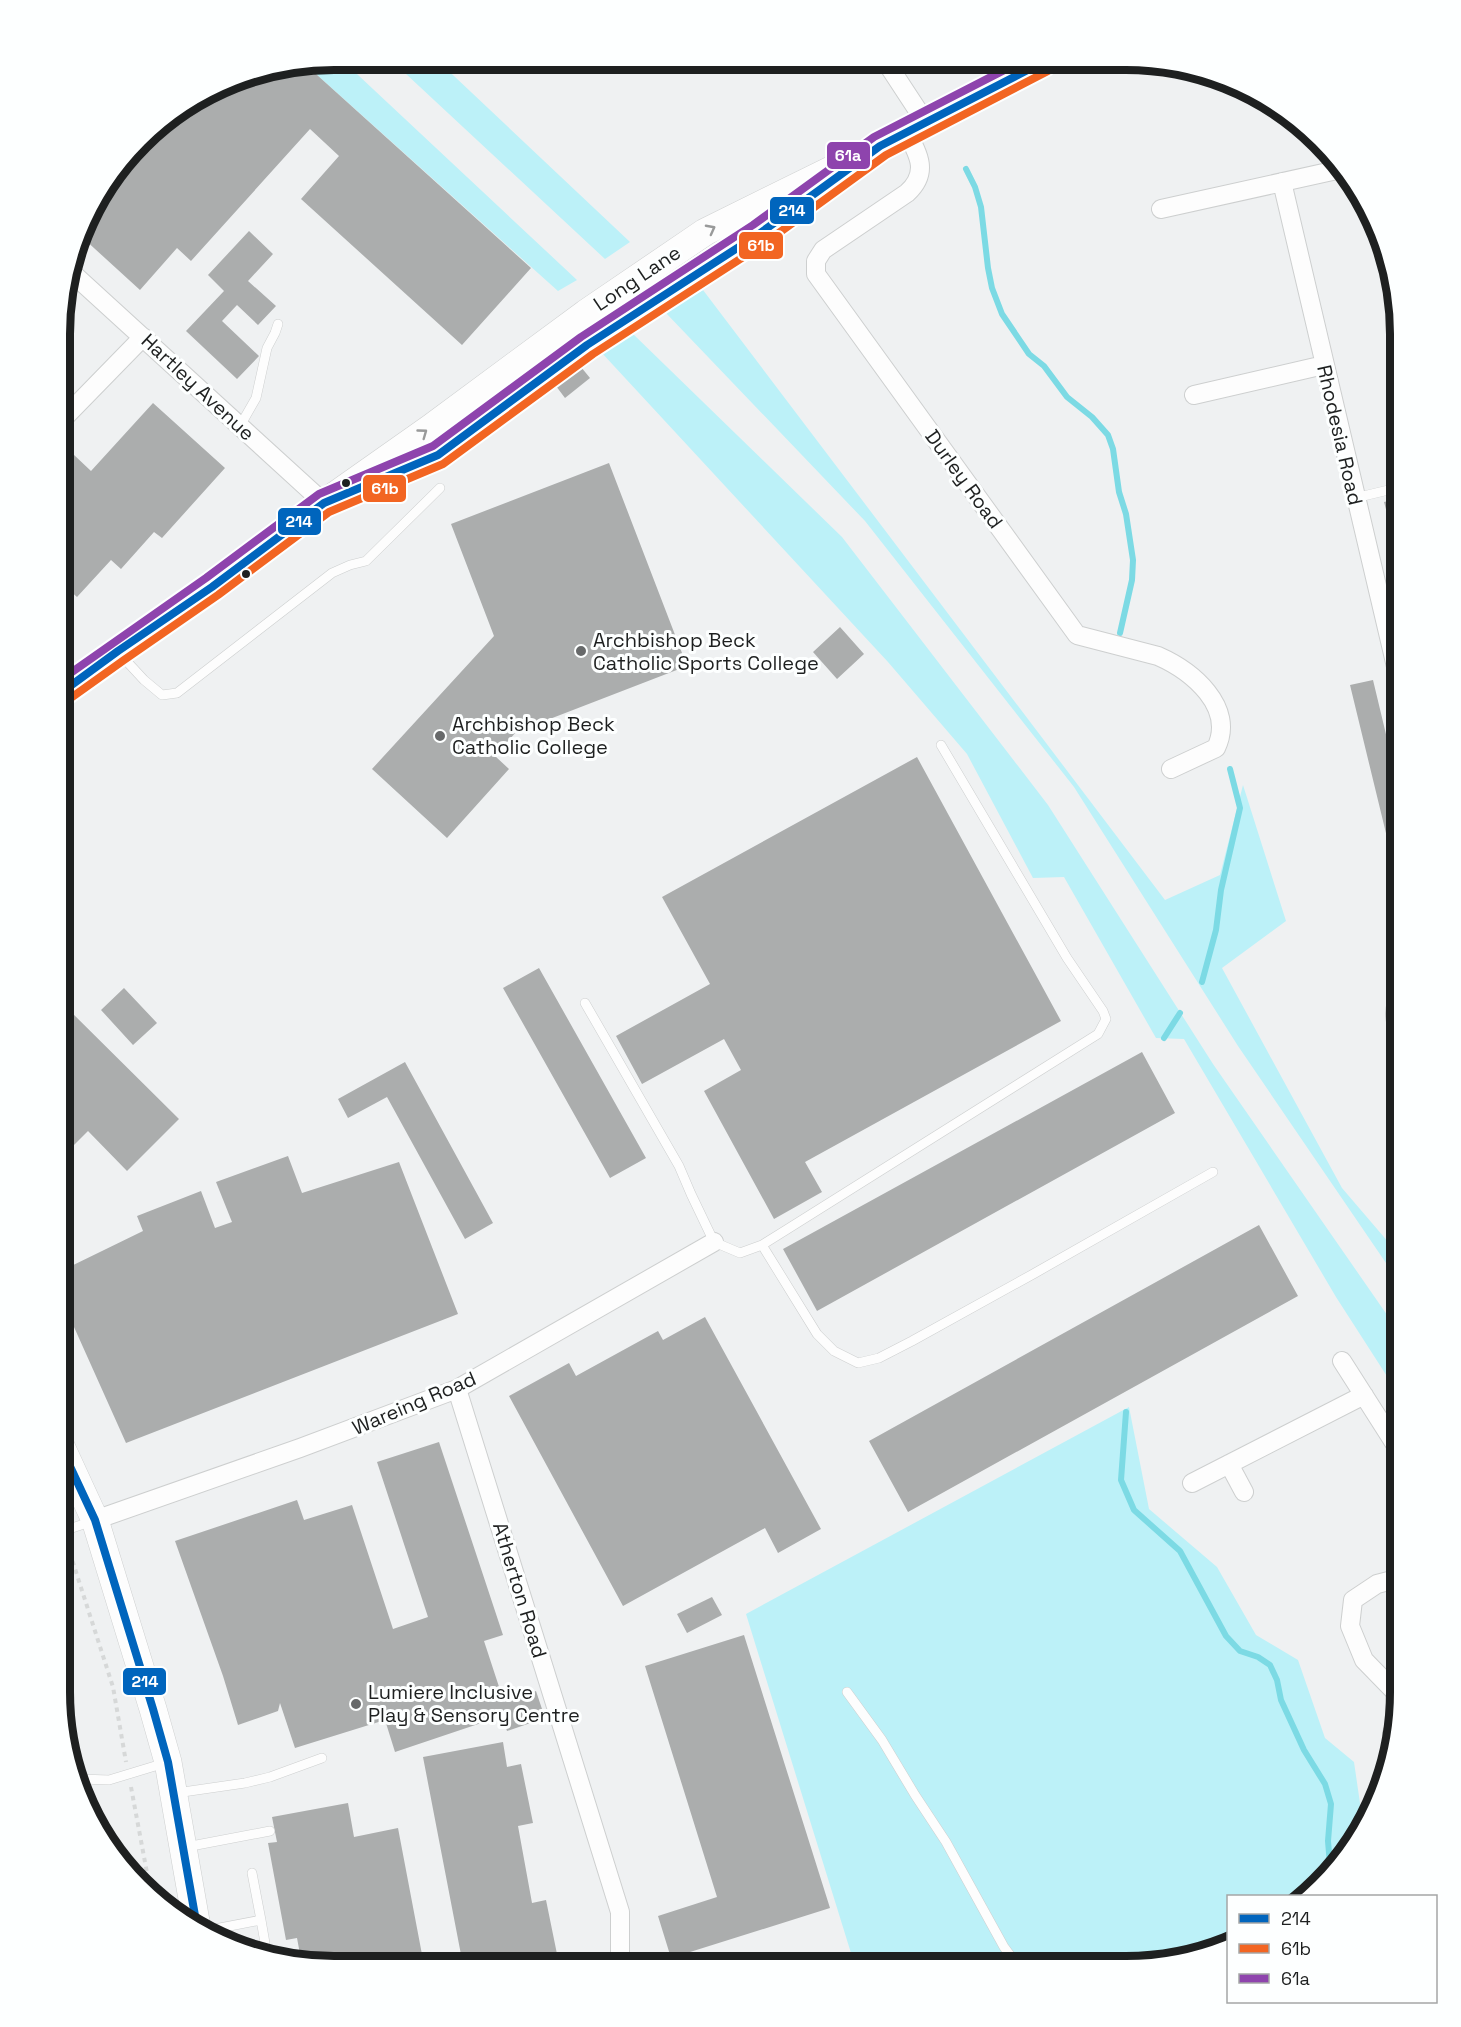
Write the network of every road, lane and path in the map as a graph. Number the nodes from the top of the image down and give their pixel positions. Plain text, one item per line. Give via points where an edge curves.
1 (891, 70) edge
2 (994, 70) edge
3 (1028, 70) edge
4 (1005, 82) junction
5 (917, 128) junction
6 (880, 146) junction
7 (1333, 171) edge
8 (1282, 182) junction
9 (1161, 208) dead end
10 (77, 277) edge
11 (278, 324) dead end
12 (143, 337) junction
13 (1324, 365) junction
14 (1194, 395) dead end
15 (70, 412) edge
16 (240, 426) junction
17 (440, 488) dead end
18 (1390, 490) edge
19 (1355, 498) junction
20 (324, 504) junction
21 (1390, 643) edge
22 (118, 651) junction
23 (70, 686) edge
24 (941, 745) dead end
25 (1171, 769) dead end
26 (585, 1003) dead end
27 (1213, 1172) dead end
28 (714, 1242) junction
29 (762, 1245) junction
30 (1342, 1361) dead end
31 (458, 1389) junction
32 (1365, 1395) junction
33 (1390, 1435) edge
34 (1229, 1464) junction
35 (70, 1466) edge
36 (1192, 1483) dead end
37 (1244, 1492) dead end
38 (95, 1520) junction
39 (70, 1529) edge
40 (70, 1556) edge
41 (1390, 1581) edge
42 (1390, 1687) edge
43 (847, 1692) dead end
44 (322, 1758) dead end
45 (168, 1762) junction
46 (129, 1775) junction
47 (86, 1779) edge
48 (174, 1793) junction
49 (270, 1831) dead end
50 (183, 1848) junction
51 (252, 1873) dead end
52 (148, 1879) edge
53 (195, 1917) edge
54 (261, 1920) junction
55 (217, 1928) edge
56 (265, 1943) dead end
57 (620, 1956) edge
58 (1011, 1956) edge

1 - 5 street
2 - 4 street
3 - 4 main road, Long Lane
4 - 5 main road, Long Lane
5 - 6 main road, Long Lane
5 - 25 street, Durley Road via 921,166 913,188 823,250 816,261 816,274 1077,635 1170,662 1193,677 1212,699 1222,723 1216,748
20 -> 6 main road, Long Lane via 705,232
6 - 20 main road, Long Lane via 759,234 587,345 438,455
7 - 8 street
8 - 9 street
8 - 13 street, Rhodesia Road
10 - 12 street, Hartley Avenue
11 - 16 lane via 267,348 256,398
12 - 15 street
12 - 16 street, Hartley Avenue
13 - 14 street
13 - 19 street, Rhodesia Road
16 - 20 street, Hartley Avenue
17 - 22 lane via 366,561 332,573 177,693 162,695
18 - 19 lane
19 - 21 street, Rhodesia Road
20 - 22 main road, Long Lane
22 - 23 main road, Long Lane
24 - 29 lane via 1106,1019 1098,1034
26 - 28 lane via 679,1166
27 - 29 lane via 904,1345 858,1363 834,1351 817,1334
28 - 29 lane via 740,1253
28 - 31 street, Wareing Road
30 - 32 street
31 - 38 street, Wareing Road
31 - 57 street, Atherton Road via 620,1912
32 - 33 street
32 - 34 street
34 - 36 street
34 - 37 street
35 - 38 main road
38 - 39 lane
38 - 45 main road
40 - 46 path via 113,1687
41 - 42 street via 1377,1584 1353,1600 1350,1626 1364,1660
43 - 58 lane via 946,1842
44 - 48 lane via 270,1778
45 - 46 lane
45 - 48 main road
46 - 47 lane via 109,1780
46 - 52 path
48 - 50 main road
49 - 50 lane
50 - 53 main road
51 - 54 lane
54 - 55 lane
54 - 56 lane

